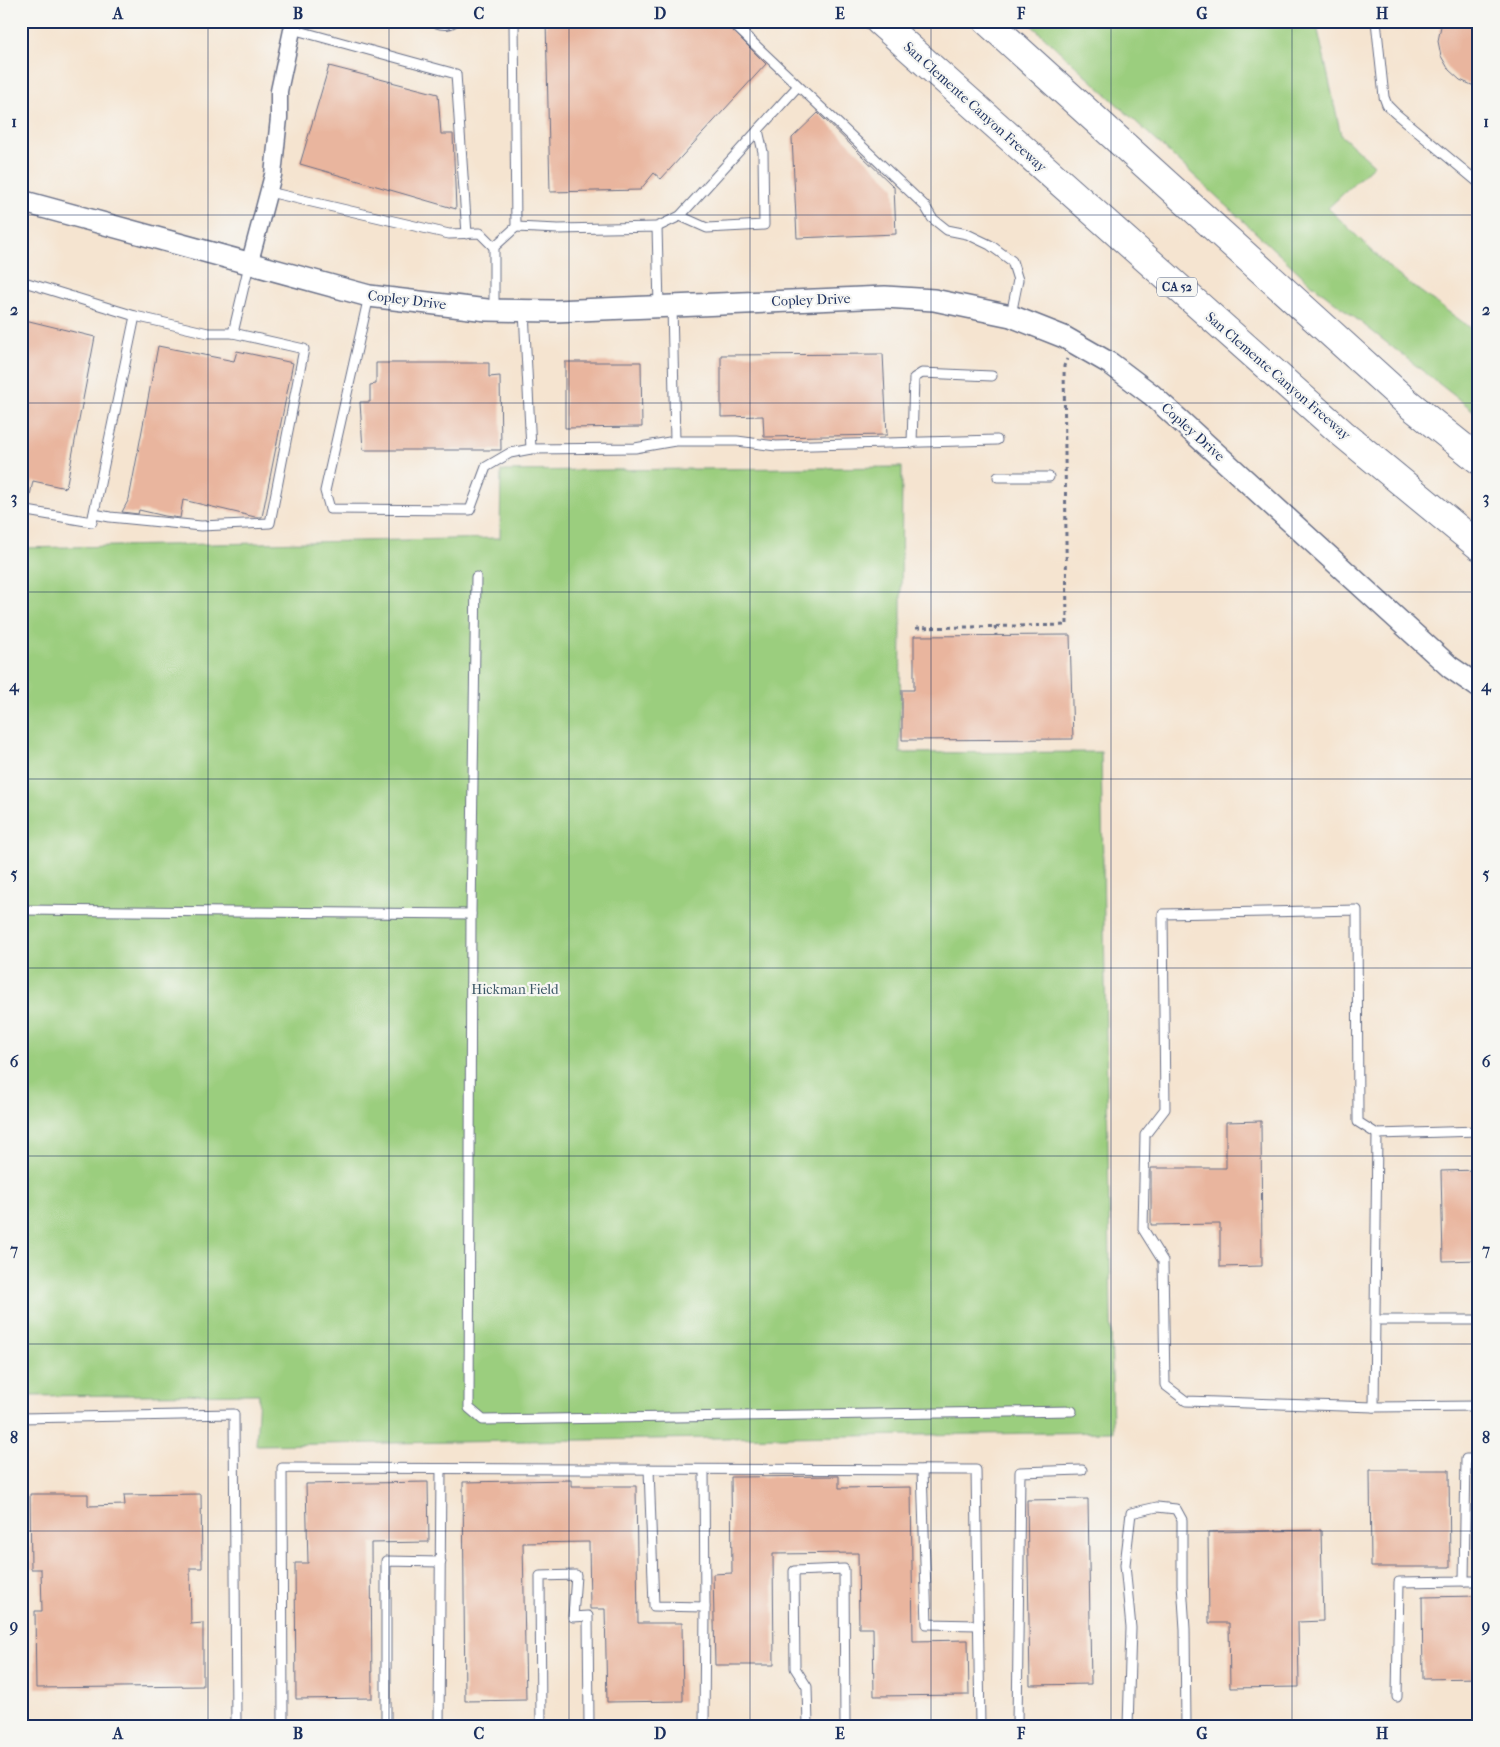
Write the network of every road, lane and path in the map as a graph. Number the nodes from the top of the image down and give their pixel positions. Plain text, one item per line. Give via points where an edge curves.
1 (430, 21) edge
2 (455, 21) edge
3 (514, 21) edge
4 (730, 21) edge
5 (879, 21) edge
6 (988, 21) edge
7 (1376, 21) edge
8 (293, 25) edge
9 (798, 86) junction
10 (758, 130) junction
11 (1479, 184) edge
12 (269, 192) junction
13 (21, 201) edge
14 (680, 216) junction
15 (516, 227) junction
16 (657, 227) junction
17 (467, 234) junction
18 (494, 247) junction
19 (249, 265) junction
20 (21, 282) edge
21 (369, 296) junction
22 (665, 306) junction
23 (494, 310) junction
24 (524, 311) junction
25 (135, 316) junction
26 (1011, 316) junction
27 (233, 334) junction
28 (1072, 341) junction
29 (992, 376) dead end
30 (997, 440) dead end
31 (675, 441) junction
32 (912, 443) junction
33 (531, 449) junction
34 (1479, 460) edge
35 (1049, 477) dead end
36 (998, 478) dead end
37 (21, 510) edge
38 (94, 514) junction
39 (1479, 546) edge
40 (476, 577) dead end
41 (995, 626) junction
42 (916, 628) dead end
43 (996, 635) dead end
44 (1479, 687) edge
45 (21, 910) edge
46 (471, 914) junction
47 (1479, 1131) edge
48 (1377, 1134) junction
49 (1375, 1320) junction
50 (1479, 1320) edge
51 (1479, 1406) edge
52 (1374, 1407) junction
53 (1072, 1411) dead end
54 (21, 1418) edge
55 (1479, 1459) edge
56 (442, 1468) junction
57 (649, 1469) junction
58 (704, 1470) junction
59 (922, 1470) junction
60 (1082, 1470) dead end
61 (441, 1562) junction
62 (1464, 1581) junction
63 (1479, 1581) edge
64 (705, 1607) junction
65 (978, 1625) junction
66 (1397, 1697) dead end
67 (236, 1726) edge
68 (283, 1726) edge
69 (386, 1726) edge
70 (439, 1726) edge
71 (541, 1726) edge
72 (589, 1726) edge
73 (704, 1726) edge
74 (808, 1726) edge
75 (844, 1726) edge
76 (980, 1726) edge
77 (1017, 1726) edge
78 (1128, 1726) edge
79 (1186, 1726) edge

1 - 2 lane via 440,24
3 - 15 lane
4 - 9 lane
5 - 39 highway, San Clemente Canyon Freeway / CA 52 via 1335,427
6 - 34 highway via 1409,404
7 - 11 lane via 1384,96 1388,105
8 - 12 street via 279,91 279,118
8 - 17 lane via 456,74
9 - 10 lane
9 - 26 lane via 925,206 932,218 947,230 967,234 1012,260 1018,280
10 - 14 lane
10 - 14 lane via 763,152 764,225 707,228
12 - 17 lane via 449,234
12 - 19 street
13 - 19 street, Copley Drive
14 - 16 lane
15 - 16 lane
15 - 18 lane
16 - 22 lane
17 - 18 lane via 480,233
18 - 23 lane
19 - 21 street, Copley Drive
19 - 27 lane
20 - 25 lane
21 - 23 street, Copley Drive
21 - 33 lane via 325,491 330,509 470,510 486,467 510,453
22 - 24 street, Copley Drive
22 - 26 street, Copley Drive via 885,297 934,300
22 - 31 lane
23 - 24 street, Copley Drive
24 - 33 lane
25 - 27 lane via 208,334
25 - 38 lane
26 - 28 street, Copley Drive
27 - 38 lane via 304,349 270,523 200,526
28 - 41 path via 1064,366 1067,625
28 - 44 street, Copley Drive via 1111,364 1152,395 1450,667
29 - 32 lane via 922,373 914,378
30 - 32 lane
31 - 32 lane via 738,441 776,446
31 - 33 lane via 635,448
35 - 36 lane
37 - 38 lane via 92,522
40 - 46 lane
41 - 42 path
41 - 43 path
45 - 46 lane
46 - 53 lane via 469,1408 483,1420
47 - 48 lane
48 - 49 lane
48 - 52 lane via 1358,1122 1357,910 1163,914 1165,1109 1145,1135 1143,1229 1163,1261 1165,1385 1186,1401
49 - 50 lane
49 - 52 lane
51 - 52 lane
54 - 67 lane via 234,1414
55 - 62 lane via 1466,1459
56 - 57 lane
56 - 61 lane
56 - 68 lane via 282,1468
57 - 58 lane
57 - 64 lane via 654,1606
58 - 59 lane
58 - 64 lane
59 - 65 lane via 927,1624
59 - 65 lane via 976,1470
60 - 77 lane via 1020,1472
61 - 69 lane via 386,1561
61 - 70 lane
62 - 63 lane
62 - 66 lane via 1398,1582
64 - 73 lane
65 - 76 lane
71 - 72 lane via 540,1576 576,1575 573,1617 588,1616
74 - 75 lane via 807,1687 795,1668 794,1571 844,1569
78 - 79 lane via 1132,1628 1125,1565 1131,1513 1157,1507 1176,1509 1182,1520

